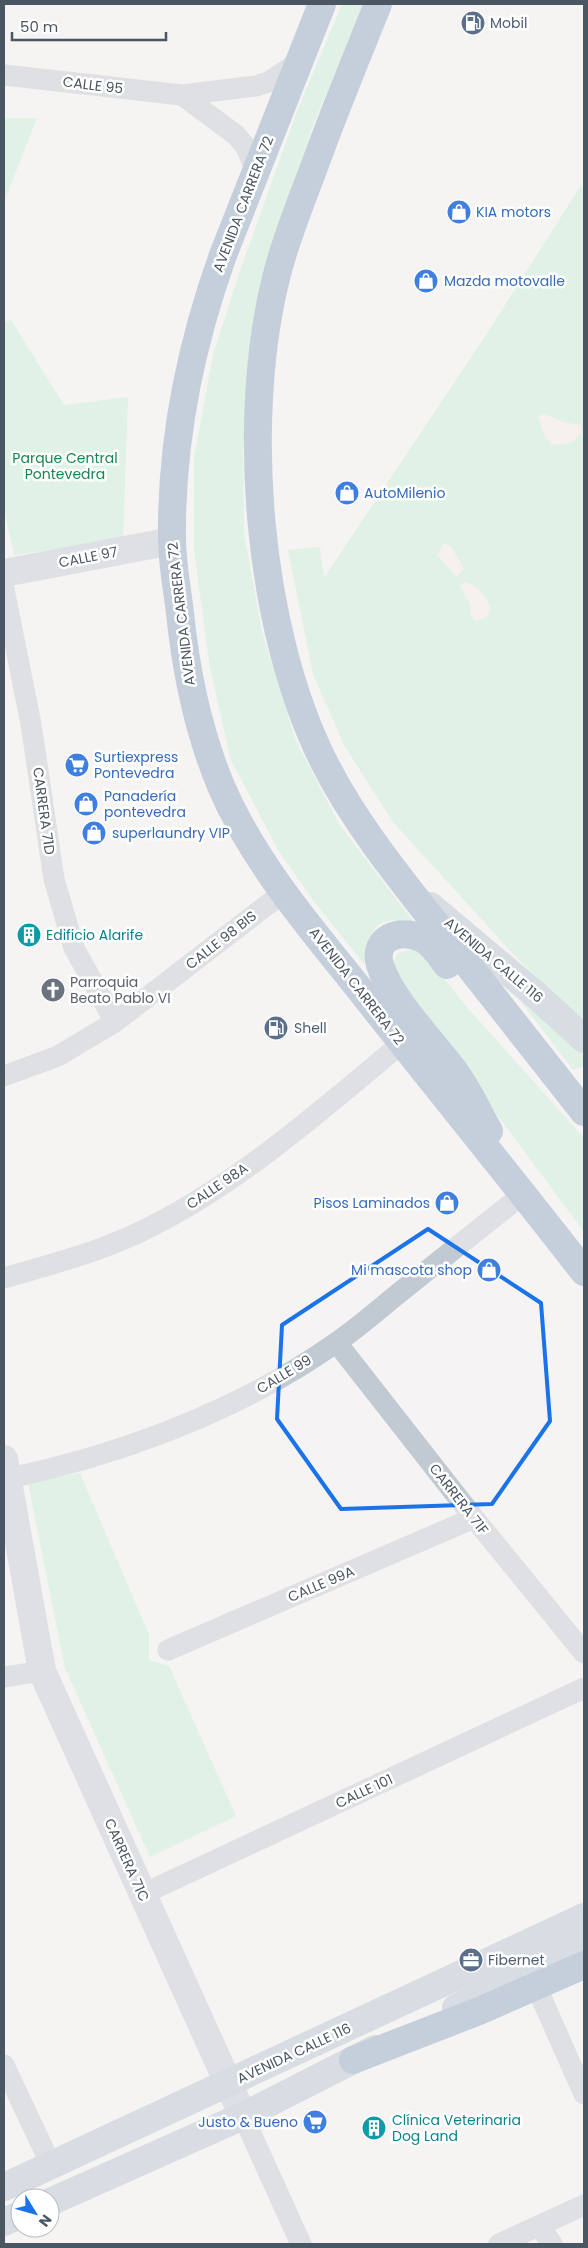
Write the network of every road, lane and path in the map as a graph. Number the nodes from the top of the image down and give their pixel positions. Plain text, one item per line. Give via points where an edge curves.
1 (322, 4) edge
2 (378, 4) edge
3 (299, 62) junction
4 (4, 75) edge
5 (182, 96) junction
6 (256, 171) junction
7 (172, 542) junction
8 (4, 573) edge
9 (4, 589) edge
10 (403, 882) junction
11 (284, 892) junction
12 (114, 1022) junction
13 (584, 1039) edge
14 (402, 1043) junction
15 (546, 1064) junction
16 (4, 1076) edge
17 (584, 1112) edge
18 (523, 1194) junction
19 (584, 1272) edge
20 (4, 1278) edge
21 (337, 1343) junction
22 (5, 1472) edge
23 (474, 1518) junction
24 (168, 1650) dead end
25 (584, 1652) edge
26 (42, 1670) junction
27 (4, 1677) edge
28 (584, 1688) edge
29 (143, 1894) junction
30 (584, 1916) edge
31 (584, 1944) edge
32 (584, 1964) edge
33 (536, 1986) junction
34 (353, 2060) junction
35 (4, 2065) edge
36 (229, 2084) junction
37 (584, 2094) edge
38 (243, 2116) junction
39 (51, 2165) junction
40 (4, 2187) edge
41 (60, 2198) edge
42 (584, 2205) edge
43 (538, 2226) junction
44 (301, 2244) edge
45 (499, 2244) edge
46 (552, 2244) edge

1 - 3 highway, AVENIDA CARRERA 72
2 - 10 highway via 290,231 275,282 260,368 260,503 282,651 308,727 324,764
3 - 5 street, CALLE 95 via 256,86
3 - 6 highway, AVENIDA CARRERA 72
4 - 5 street, CALLE 95
5 - 6 street, CALLE 95 via 236,135 246,147
6 - 7 highway, AVENIDA CARRERA 72 via 209,293 190,362 178,425
7 - 8 street, CALLE 97
7 - 11 highway, AVENIDA CARRERA 72 via 184,655 192,697 208,750 239,823
9 - 12 street, CARRERA 71D via 31,724 54,879 74,948
10 - 13 main road, AVENIDA CALLE 116
10 - 15 highway
11 - 12 street, CALLE 98 BIS
11 - 14 highway, AVENIDA CARRERA 72
12 - 16 street, CALLE 98 BIS via 58,1056
14 - 18 highway, AVENIDA CARRERA 72
14 - 20 street, CALLE 98A via 218,1189 154,1226 89,1254
15 - 17 highway
15 - 18 highway via 466,990 424,938 403,933 393,934 385,941 380,950 380,963 386,979 411,1018 461,1080
18 - 19 highway, AVENIDA CARRERA 72
18 - 21 street, CALLE 99
21 - 22 street, CALLE 99 via 262,1388 156,1436 83,1460
21 - 23 street, CARRERA 71F
22 - 26 street, CARRERA 71C
23 - 24 street, CALLE 99A
23 - 25 street, CARRERA 71F
26 - 27 street
26 - 29 street, CARRERA 71C
28 - 29 street, CALLE 101
29 - 36 street, CARRERA 71C
30 - 36 main road, AVENIDA CALLE 116
31 - 34 main road
32 - 33 highway
33 - 34 highway
33 - 37 street
34 - 38 main road
35 - 39 street
36 - 38 street, CARRERA 71C
36 - 39 main road, AVENIDA CALLE 116
38 - 41 main road
38 - 44 street, CARRERA 71C
39 - 40 main road, AVENIDA CALLE 116
42 - 43 street
43 - 45 street
43 - 46 street

